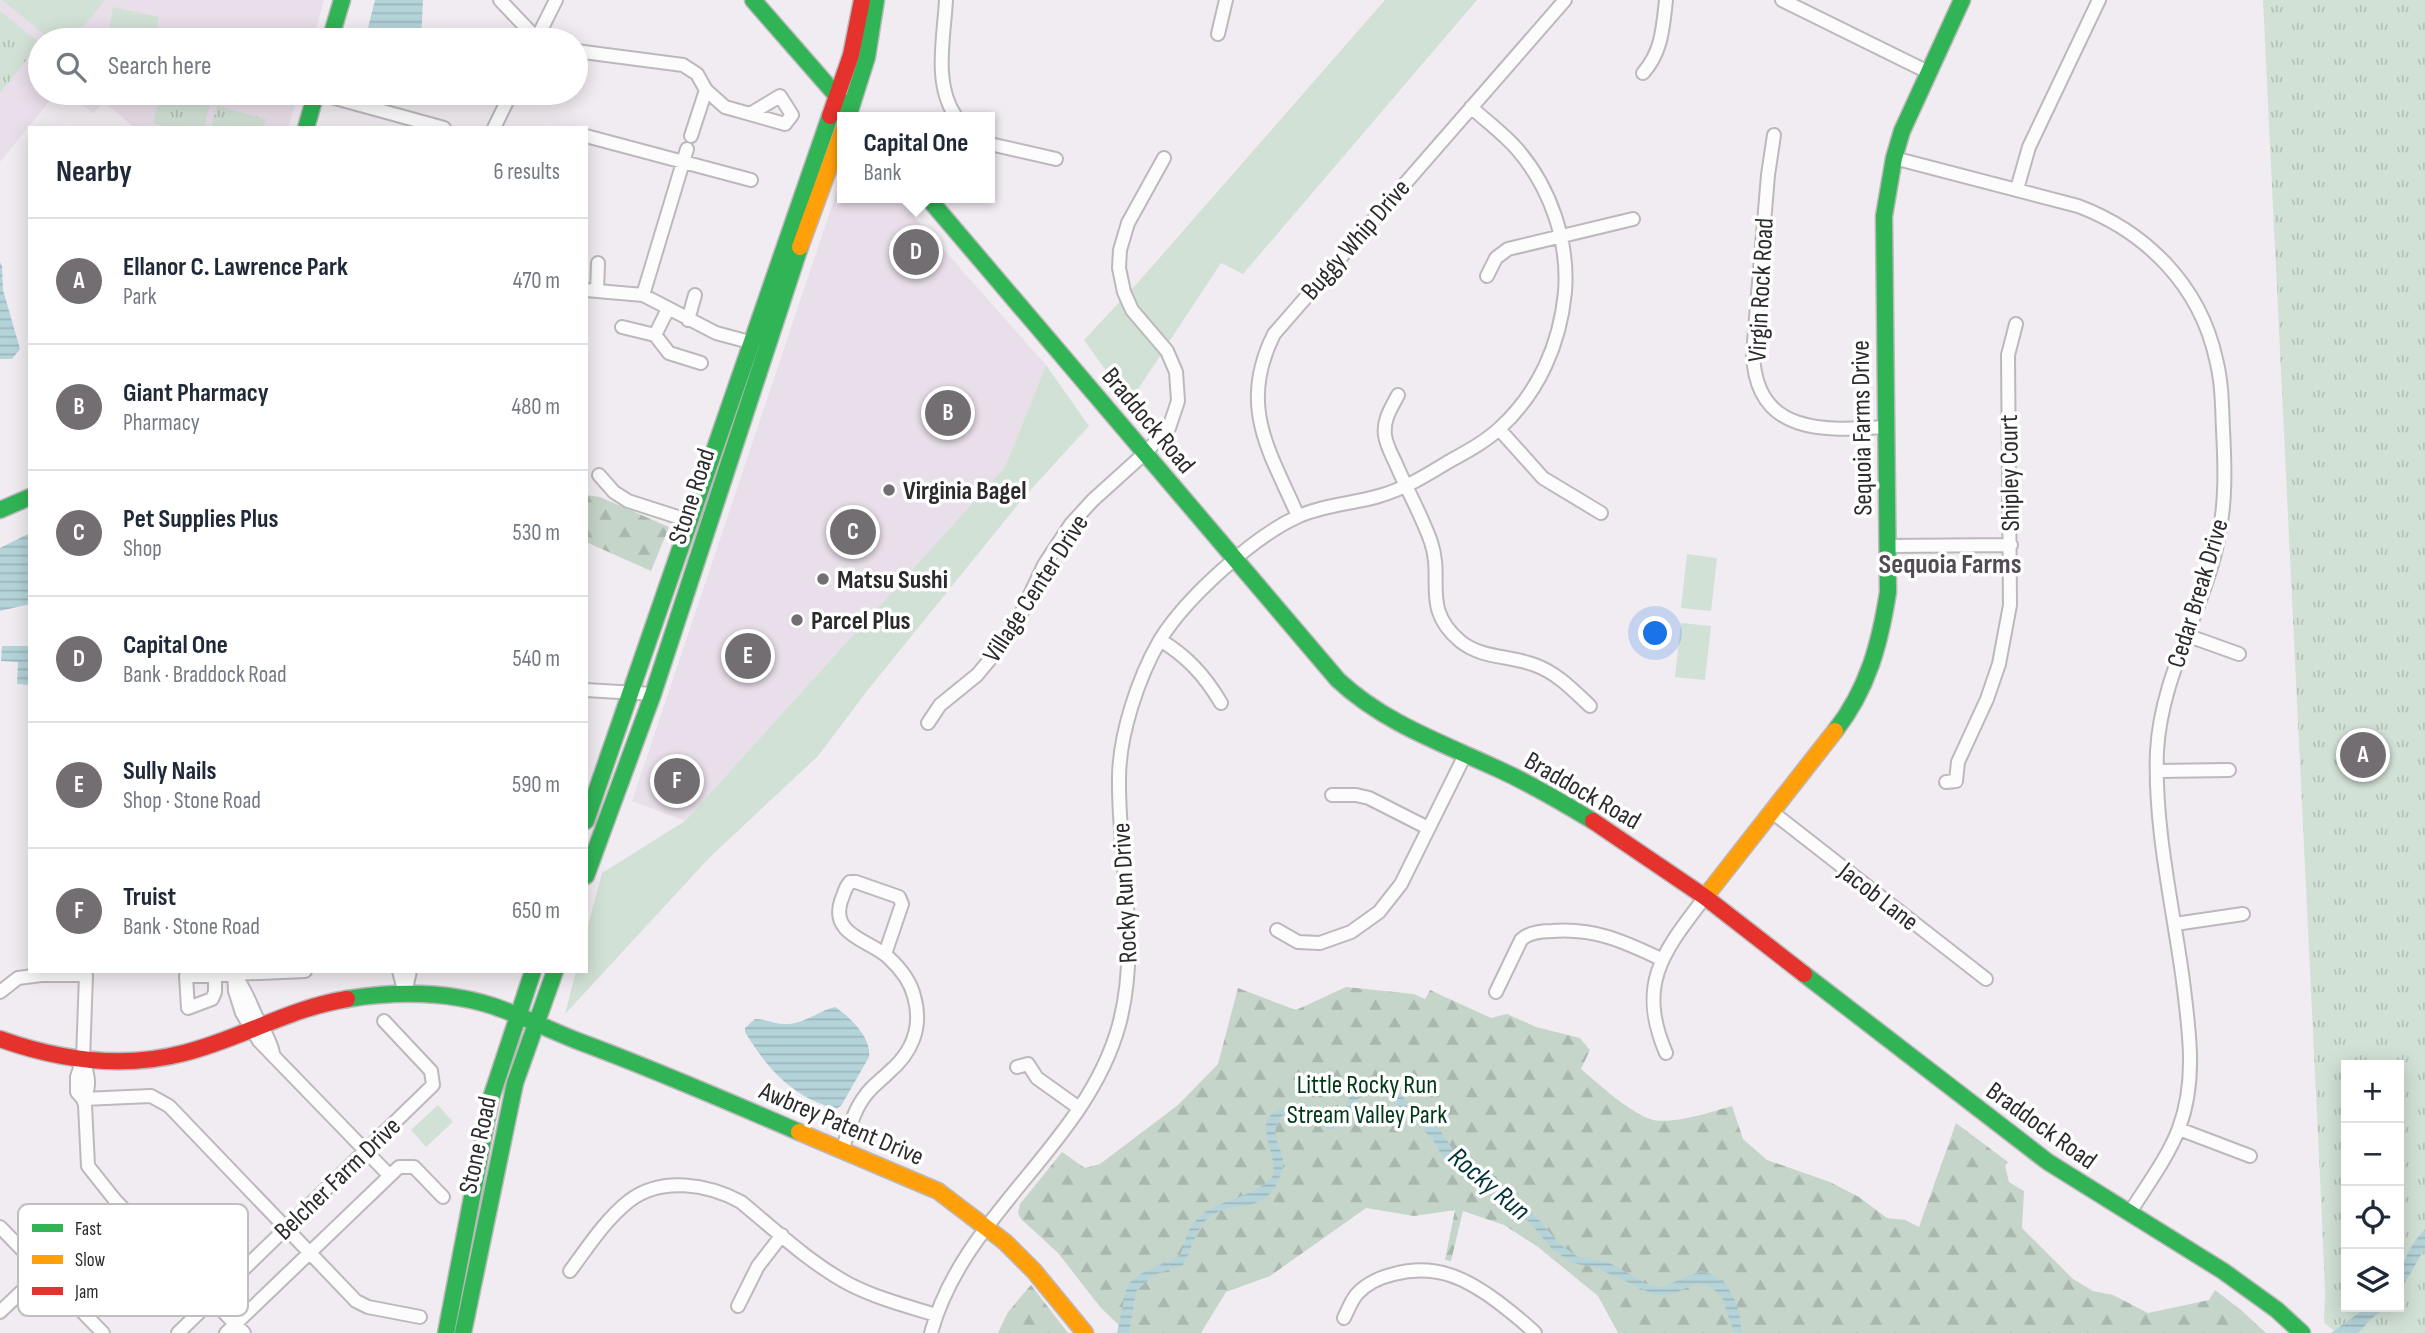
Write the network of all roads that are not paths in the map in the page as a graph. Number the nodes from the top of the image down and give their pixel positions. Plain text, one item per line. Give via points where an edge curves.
1 (342, 0) edge
2 (500, 0) edge
3 (556, 0) edge
4 (753, 0) edge
5 (862, 0) edge
6 (876, 0) edge
7 (946, 0) edge
8 (1226, 0) edge
9 (1565, 0) edge
10 (1666, 0) edge
11 (1782, 0) edge
12 (1962, 0) edge
13 (2099, 0) edge
14 (334, 28) edge
15 (527, 28) edge
16 (543, 28) edge
17 (1218, 34) dead end
18 (588, 53) edge
19 (1928, 72) junction
20 (1643, 73) dead end
21 (706, 90) junction
22 (836, 95) junction
23 (313, 105) edge
24 (360, 105) edge
25 (505, 105) edge
26 (1471, 107) junction
27 (849, 112) edge
28 (852, 112) edge
29 (954, 112) edge
30 (750, 114) dead end
31 (307, 126) edge
32 (437, 126) edge
33 (495, 126) edge
34 (1774, 135) dead end
35 (588, 137) edge
36 (995, 145) edge
37 (837, 146) edge
38 (1164, 158) dead end
39 (1894, 158) junction
40 (1056, 159) dead end
41 (683, 162) junction
42 (837, 164) edge
43 (826, 178) junction
44 (751, 180) dead end
45 (2017, 190) junction
46 (933, 203) edge
47 (1633, 219) dead end
48 (1560, 236) junction
49 (598, 263) dead end
50 (1487, 276) dead end
51 (592, 290) edge
52 (642, 295) junction
53 (695, 295) dead end
54 (668, 309) junction
55 (688, 320) junction
56 (2016, 324) dead end
57 (622, 327) dead end
58 (655, 335) junction
59 (759, 344) junction
60 (701, 363) dead end
61 (1398, 395) dead end
62 (1885, 427) junction
63 (1499, 429) junction
64 (1145, 453) junction
65 (599, 475) dead end
66 (1405, 485) junction
67 (28, 498) edge
68 (0, 510) edge
69 (1601, 513) dead end
70 (1298, 516) junction
71 (690, 521) junction
72 (2011, 545) junction
73 (1888, 546) junction
74 (1235, 560) junction
75 (2186, 635) junction
76 (1160, 640) junction
77 (2239, 654) dead end
78 (588, 690) edge
79 (632, 693) junction
80 (653, 694) junction
81 (1221, 703) dead end
82 (1590, 706) dead end
83 (928, 723) dead end
84 (1465, 755) junction
85 (2229, 770) dead end
86 (2158, 771) junction
87 (1951, 782) dead end
88 (1332, 794) dead end
89 (1772, 812) junction
90 (588, 815) edge
91 (1429, 828) junction
92 (588, 870) edge
93 (1705, 897) junction
94 (2243, 914) dead end
95 (2175, 924) junction
96 (1278, 930) dead end
97 (886, 954) junction
98 (1661, 959) junction
99 (234, 973) edge
100 (400, 973) edge
101 (410, 973) edge
102 (532, 973) edge
103 (554, 973) edge
104 (215, 975) dead end
105 (1986, 979) dead end
106 (0, 992) edge
107 (1496, 992) dead end
108 (405, 994) junction
109 (517, 1015) junction
110 (384, 1021) dead end
111 (537, 1024) junction
112 (255, 1026) junction
113 (0, 1039) edge
114 (1666, 1053) dead end
115 (83, 1059) junction
116 (1017, 1067) dead end
117 (83, 1099) junction
118 (1079, 1108) junction
119 (2179, 1129) junction
120 (842, 1150) junction
121 (365, 1152) junction
122 (2250, 1156) dead end
123 (389, 1175) junction
124 (443, 1197) dead end
125 (119, 1204) edge
126 (2129, 1214) junction
127 (0, 1227) edge
128 (287, 1227) junction
129 (987, 1227) junction
130 (782, 1235) junction
131 (18, 1245) edge
132 (310, 1252) junction
133 (248, 1265) edge
134 (570, 1271) dead end
135 (18, 1295) edge
136 (737, 1306) dead end
137 (0, 1312) edge
138 (936, 1315) junction
139 (87, 1316) edge
140 (196, 1316) edge
141 (225, 1316) edge
142 (420, 1317) dead end
143 (1344, 1318) dead end
144 (236, 1330) edge
145 (103, 1333) edge
146 (178, 1333) edge
147 (446, 1333) edge
148 (463, 1333) edge
149 (931, 1333) edge
150 (1085, 1333) edge
151 (1535, 1333) edge
152 (2302, 1333) edge

1 - 14 main road
2 - 15 street
3 - 16 street
4 - 22 main road
5 - 22 main road, Stone Road via 851,55
6 - 28 main road
7 - 29 street via 942,78
8 - 17 street
9 - 26 street, Buggy Whip Drive
10 - 20 street via 1660,46
11 - 19 street
12 - 19 main road, Sequoia Farms Drive
13 - 45 street via 2029,147
18 - 21 street via 683,65 697,74
19 - 39 main road, Sequoia Farms Drive
21 - 30 street via 725,107
21 - 41 street
22 - 27 main road
22 - 59 main road, Stone Road
23 - 31 main road
24 - 32 street
25 - 33 street
26 - 48 street, Rocky Run Drive via 1531,168 1552,207
26 - 70 street, Buggy Whip Drive via 1285,319 1266,351 1257,386 1259,421
34 - 62 street, Virgin Rock Road via 1753,354 1757,382 1778,412 1799,424 1819,429
35 - 41 street
36 - 40 street
37 - 43 main road, Stone Road
38 - 64 street, Village Center Drive via 1128,223 1119,257 1128,302 1167,351 1179,387 1169,428
39 - 45 street, Cedar Break Drive
39 - 62 main road, Sequoia Farms Drive via 1882,237
41 - 44 street
41 - 52 street
42 - 43 main road
43 - 59 main road, Stone Road
45 - 75 street, Cedar Break Drive via 2104,216 2146,244 2179,278 2210,336 2221,390 2224,507 2210,568
46 - 64 main road, Braddock Road
47 - 48 street
48 - 50 street via 1508,249 1496,258
48 - 63 street, Rocky Run Drive via 1566,282 1557,338 1532,389
49 - 51 street
51 - 52 street
52 - 54 street
53 - 55 street
54 - 55 street
54 - 58 street
55 - 59 street
56 - 72 street, Shipley Court via 2008,355
57 - 58 street
58 - 60 street via 669,353
59 - 71 main road, Stone Road
59 - 80 main road, Stone Road
61 - 66 street via 1386,418 1385,434
62 - 73 main road, Sequoia Farms Drive
63 - 66 street, Rocky Run Drive
63 - 69 street via 1543,478
64 - 74 main road, Braddock Road
64 - 83 street, Village Center Drive via 1071,524 1002,645 977,675 940,705
65 - 71 street via 620,497
66 - 70 street, Rocky Run Drive
66 - 82 street via 1430,541 1436,600 1450,631 1480,653 1548,671
67 - 68 main road
70 - 74 street, Rocky Run Drive
71 - 79 main road, Stone Road
72 - 73 street
72 - 87 street, Shipley Court via 2006,635 1987,699
73 - 89 main road, Sequoia Farms Drive via 1885,615 1867,677 1843,721
74 - 76 street, Rocky Run Drive via 1191,599
74 - 84 main road, Braddock Road via 1350,691 1391,719
75 - 77 street
75 - 86 street, Cedar Break Drive via 2163,709
76 - 81 street via 1189,660
76 - 118 street, Rocky Run Drive via 1128,720 1118,777 1130,952 1126,995 1108,1056
78 - 79 street
79 - 80 street
79 - 90 main road, Stone Road
80 - 92 main road, Stone Road
84 - 91 street
84 - 93 main road, Braddock Road via 1583,815
85 - 86 street
86 - 95 street, Cedar Break Drive
88 - 91 street via 1369,798
89 - 93 main road, Sequoia Farms Drive
89 - 105 street, Jacob Lane
91 - 96 street via 1395,894 1360,927 1314,944 1298,942
93 - 98 street
93 - 126 main road, Braddock Road via 2048,1163
94 - 95 street
95 - 119 street, Cedar Break Drive via 2191,1056
97 - 97 street via 842,925 837,913 850,882 899,897 902,905
97 - 120 street via 913,991 915,1036 902,1061 865,1095
98 - 107 street via 1601,933 1539,931 1521,940
98 - 114 street via 1653,1009
99 - 104 street
99 - 112 street via 245,988
100 - 108 street
101 - 108 street
102 - 109 main road, Stone Road
103 - 111 main road, Stone Road
106 - 115 street via 18,978 86,975
108 - 109 main road, Awbrey Patent Drive via 463,999
108 - 112 main road, Awbrey Patent Drive via 340,1000
109 - 111 main road, Awbrey Patent Drive
109 - 147 main road, Stone Road via 491,1098
110 - 121 street, Belcher Farm Drive via 431,1071 434,1081
111 - 120 main road, Awbrey Patent Drive
111 - 148 main road, Stone Road via 509,1107
112 - 115 main road, Awbrey Patent Drive via 167,1057
112 - 121 street via 269,1037 273,1053
113 - 115 main road, Awbrey Patent Drive
115 - 117 street via 77,1077 77,1092
116 - 118 street via 1028,1064 1037,1078
117 - 125 street via 88,1166
117 - 128 street via 151,1096 169,1106
118 - 129 street, Rocky Run Drive
119 - 122 street
119 - 126 street, Cedar Break Drive
120 - 129 main road, Awbrey Patent Drive via 938,1191
121 - 123 street
121 - 128 street, Belcher Farm Drive
123 - 124 street via 399,1167 414,1167
123 - 132 street, Belcher Farm Drive
126 - 152 main road, Braddock Road via 2239,1282
127 - 131 street
128 - 132 street
128 - 133 street, Belcher Farm Drive
129 - 138 street, Rocky Run Drive via 952,1277
129 - 150 main road, Awbrey Patent Drive via 1034,1271
130 - 134 street via 726,1194 702,1186 672,1186 645,1192 628,1202
130 - 136 street via 758,1266
130 - 138 street via 850,1285
132 - 142 street via 356,1301
132 - 144 street, Belcher Farm Drive
135 - 137 street
138 - 149 street, Rocky Run Drive
139 - 145 street
140 - 146 street, Belcher Farm Drive
141 - 144 street
143 - 151 street via 1354,1298 1384,1276 1430,1270 1472,1283

